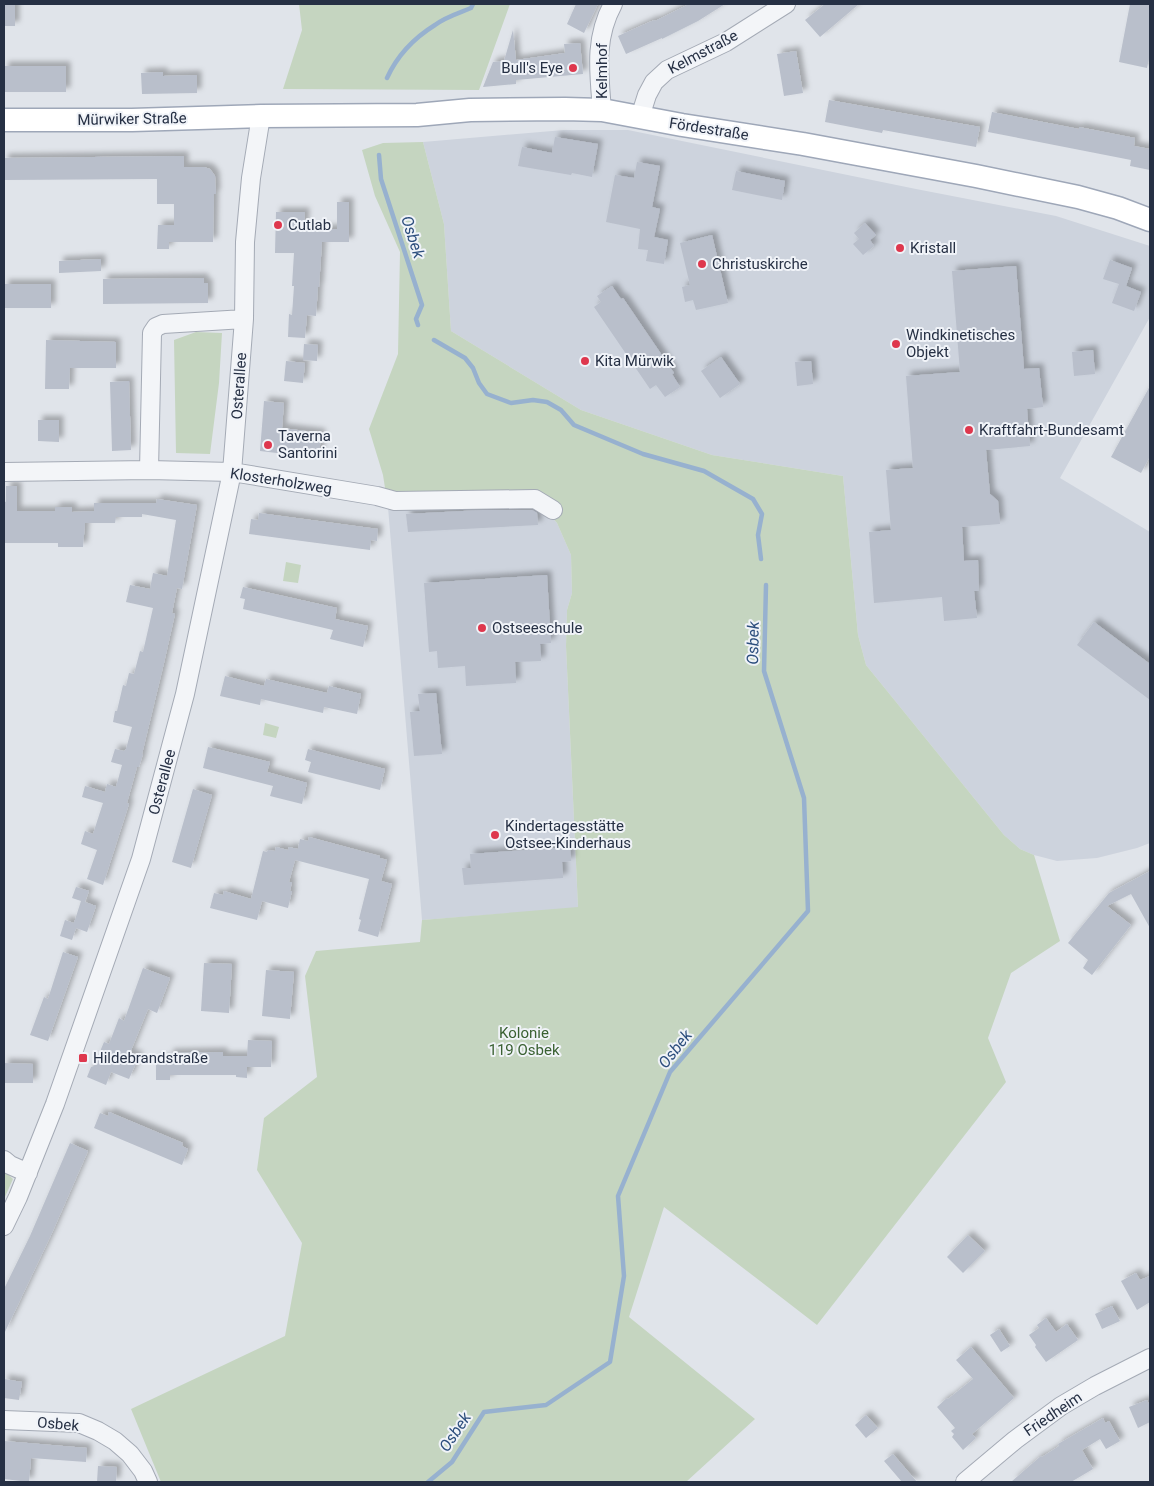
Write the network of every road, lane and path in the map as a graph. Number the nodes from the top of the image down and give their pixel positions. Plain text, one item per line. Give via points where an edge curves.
1 (613, 4) edge
2 (786, 4) edge
3 (602, 110) junction
4 (261, 116) junction
5 (640, 117) junction
6 (4, 120) edge
7 (1150, 220) edge
8 (244, 320) junction
9 (149, 470) junction
10 (4, 472) edge
11 (232, 472) junction
12 (553, 510) dead end
13 (4, 1160) edge
14 (28, 1173) junction
15 (4, 1226) edge
16 (1150, 1358) edge
17 (4, 1420) edge
18 (148, 1482) edge
19 (965, 1482) edge

1 - 3 street, Kelmhof via 605,18 598,50
2 - 5 street, Kelmstraße via 726,42 667,70 654,82
3 - 4 main road, Fördestraße
3 - 5 main road, Fördestraße
4 - 6 main road, Mürwiker Straße
4 - 8 street, Osterallee via 245,242
5 - 7 main road, Fördestraße via 976,176 1078,197
8 - 9 street via 163,324 152,333
8 - 11 street, Osterallee
9 - 10 street, Klosterholzweg
9 - 11 street, Klosterholzweg
11 - 12 street, Klosterholzweg via 394,501 535,499
11 - 14 street, Osterallee via 185,694 141,859
13 - 14 street
14 - 15 street, Osterallee
16 - 19 street, Friedheim via 1061,1406
17 - 18 street, Osbek via 79,1424 98,1431 130,1454

